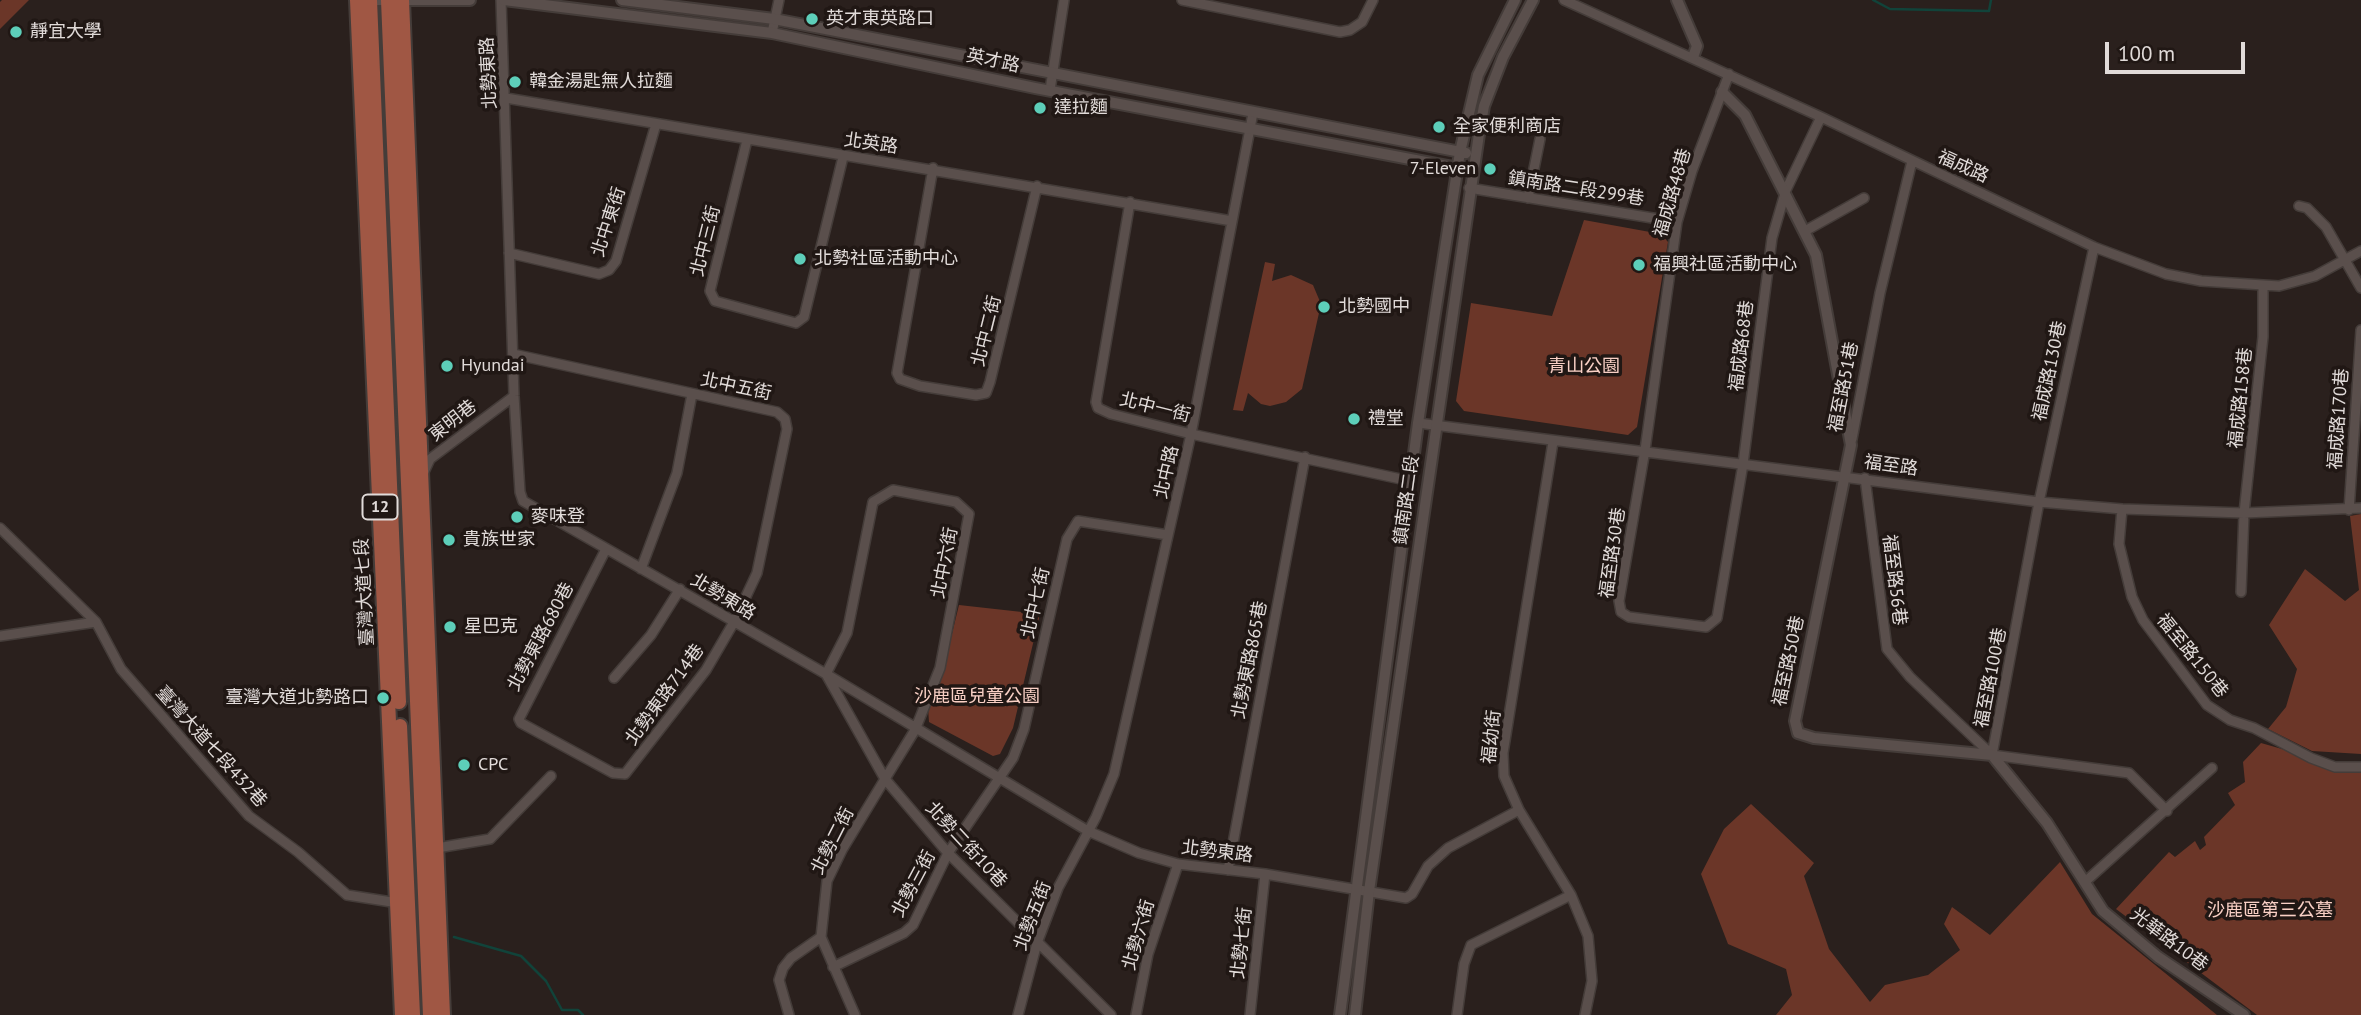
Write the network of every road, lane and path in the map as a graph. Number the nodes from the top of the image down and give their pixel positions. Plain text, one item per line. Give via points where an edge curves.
1 (366, 0) edge
2 (470, 0) edge
3 (503, 0) edge
4 (622, 0) edge
5 (779, 0) edge
6 (1064, 0) edge
7 (1182, 0) edge
8 (1373, 0) edge
9 (1515, 0) edge
10 (1532, 0) edge
11 (1564, 0) edge
12 (1677, 0) edge
13 (395, 1) edge
14 (1208, 2) edge
15 (774, 19) junction
16 (772, 33) junction
17 (1693, 57) junction
18 (1052, 74) junction
19 (1729, 74) junction
20 (1050, 90) junction
21 (1722, 92) junction
22 (506, 98) junction
23 (1253, 113) junction
24 (1821, 117) junction
25 (656, 124) junction
26 (1250, 129) junction
27 (1539, 139) dead end
28 (747, 140) junction
29 (1460, 152) junction
30 (1475, 155) junction
31 (843, 157) junction
32 (1912, 161) junction
33 (933, 168) junction
34 (1457, 168) junction
35 (1473, 170) junction
36 (1037, 186) junction
37 (1469, 188) junction
38 (1786, 190) junction
39 (1528, 198) junction
40 (1864, 198) dead end
41 (1130, 202) junction
42 (2299, 206) dead end
43 (1232, 221) junction
44 (1677, 222) junction
45 (1805, 231) junction
46 (2094, 247) junction
47 (2361, 251) edge
48 (509, 253) junction
49 (2347, 260) junction
50 (2263, 286) junction
51 (2361, 288) edge
52 (2361, 330) edge
53 (513, 354) junction
54 (692, 394) junction
55 (514, 396) junction
56 (1418, 424) junction
57 (1434, 426) junction
58 (1191, 434) junction
59 (1553, 442) junction
60 (1851, 445) junction
61 (1645, 450) junction
62 (1305, 457) junction
63 (1743, 464) junction
64 (1846, 475) junction
65 (1865, 478) junction
66 (413, 479) junction
67 (384, 481) junction
68 (1410, 481) junction
69 (2039, 502) junction
70 (2361, 508) edge
71 (2122, 509) junction
72 (2349, 510) junction
73 (2244, 513) junction
74 (0, 528) edge
75 (1168, 535) junction
76 (606, 549) junction
77 (641, 569) junction
78 (680, 589) junction
79 (2241, 592) dead end
80 (96, 622) junction
81 (734, 622) junction
82 (0, 636) edge
83 (826, 674) junction
84 (614, 678) dead end
85 (915, 730) junction
86 (1992, 755) junction
87 (2361, 767) edge
88 (2212, 768) dead end
89 (613, 773) joint
90 (551, 776) dead end
91 (886, 779) junction
92 (1000, 780) junction
93 (1519, 810) junction
94 (2167, 811) junction
95 (1088, 831) junction
96 (436, 848) junction
97 (948, 853) junction
98 (1178, 864) junction
99 (1228, 870) junction
100 (1265, 874) junction
101 (2086, 881) junction
102 (1356, 889) junction
103 (1369, 891) junction
104 (1571, 895) junction
105 (398, 903) junction
106 (821, 937) junction
107 (1037, 943) junction
108 (833, 967) junction
109 (402, 1015) edge
110 (413, 1015) edge
111 (430, 1015) edge
112 (443, 1015) edge
113 (789, 1015) edge
114 (855, 1015) edge
115 (1018, 1015) edge
116 (1111, 1015) edge
117 (1136, 1015) edge
118 (1250, 1015) edge
119 (1340, 1015) edge
120 (1355, 1015) edge
121 (1457, 1015) edge
122 (1585, 1015) edge
123 (2244, 1015) edge

1 - 13 street
1 - 67 main road, 臺灣大道七段 / 12
2 - 13 street
3 - 16 street, 英才路
3 - 22 street, 北勢東路
4 - 15 street, 英才路
5 - 15 street
6 - 18 street
7 - 14 street
8 - 14 street via 1358,26 1339,32
9 - 29 street, 鎮南路二段 via 1478,75
10 - 30 street, 鎮南路二段 via 1489,92
11 - 17 street, 福成路
12 - 17 street via 1697,46
13 - 66 main road, 12
15 - 16 street
15 - 18 street, 英才路
16 - 20 street, 英才路
17 - 19 street, 福成路
18 - 20 street
18 - 23 street, 英才路
19 - 21 street, 福成路48巷
19 - 24 street, 福成路
20 - 26 street, 英才路
21 - 38 street, 福至路51巷 via 1745,115
21 - 44 street, 福成路48巷
22 - 25 street, 北英路
22 - 48 street, 北勢東路
23 - 26 street, 北中路
23 - 29 street, 英才路
24 - 32 street, 福成路
24 - 38 street, 福成路68巷
25 - 28 street, 北英路
25 - 48 street, 北中東街 via 616,261 609,270 599,274
26 - 34 street, 英才路
26 - 43 street, 北中路
27 - 39 street
28 - 31 street, 北英路
28 - 31 street, 北中三街 via 710,290 715,301 796,323 804,317
29 - 30 street, 英才路
29 - 34 street, 鎮南路二段
30 - 35 street, 鎮南路二段
31 - 33 street, 北英路
32 - 46 street, 福成路
32 - 60 street, 福至路51巷 via 1880,293
33 - 36 street, 北英路
33 - 36 street, 北中二街 via 897,373 900,379 976,395 986,393 990,382
34 - 35 street, 英才路
34 - 56 street, 鎮南路二段
35 - 37 street, 鎮南路二段
36 - 41 street, 北英路
37 - 39 street, 鎮南路二段299巷
37 - 57 street, 鎮南路二段
38 - 45 street, 福至路51巷
38 - 63 street, 福成路68巷 via 1772,238
39 - 44 street, 鎮南路二段299巷
40 - 45 street
41 - 43 street, 北英路
41 - 58 street, 北中一街 via 1096,402 1111,414
42 - 49 street via 2317,216
43 - 58 street, 北中路
44 - 61 street, 福成路48巷
45 - 60 street, 福至路51巷 via 1816,255
46 - 50 street, 福成路 via 2166,274
46 - 69 street, 福成路130巷
47 - 49 street, 福成路
48 - 53 street, 北勢東路
49 - 50 street, 福成路 via 2295,283
49 - 51 street
50 - 73 street, 福成路158巷 via 2263,337
52 - 72 street, 福成路170巷
53 - 54 street, 北中五街
53 - 55 street, 北勢東路
54 - 77 street via 677,473
54 - 81 street, 北中五街 via 777,412 787,429 757,573
55 - 66 street, 東明巷 via 430,459
55 - 76 street, 北勢東路 via 523,501
56 - 57 street, 福至路
56 - 68 street, 鎮南路二段
57 - 59 street, 福至路
57 - 103 street, 鎮南路二段
58 - 62 street, 北中一街
58 - 75 street, 北中路
59 - 61 street, 福至路
59 - 93 street, 福幼街 via 1503,753 1504,776
60 - 64 street, 福至路50巷
61 - 63 street, 福至路
61 - 63 street, 福至路30巷 via 1619,601 1621,612 1629,617 1656,622 1706,627 1717,618
62 - 68 street, 北中一街
62 - 99 street, 北勢東路865巷
63 - 64 street, 福至路
64 - 65 street, 福至路
64 - 86 street, 福至路50巷 via 1795,721 1798,733
65 - 69 street, 福至路
65 - 86 street, 福至路56巷 via 1887,649
66 - 67 street
66 - 96 main road, 12
66 - 111 main road, 12
67 - 105 main road, 臺灣大道七段 / 12
67 - 110 main road, 臺灣大道七段 / 12
68 - 102 street, 鎮南路二段
69 - 71 street, 福至路
69 - 86 street, 福至路100巷
70 - 72 street, 福至路
71 - 73 street, 福至路
71 - 87 street, 福至路150巷 via 2119,544 2132,597 2143,620 2207,705 2311,758 2335,767
72 - 73 street, 福至路
73 - 79 street, 福成路158巷
74 - 80 street, 臺灣大道七段432巷
75 - 92 street, 北中七街 via 1078,521 1073,528 1024,729
75 - 95 street, 北中路 via 1114,774
76 - 77 street, 北勢東路
76 - 89 street, 北勢東路680巷 via 519,719
77 - 78 street, 北勢東路
78 - 81 street, 北勢東路
78 - 84 street via 651,635
80 - 82 street
80 - 105 street, 臺灣大道七段432巷 via 121,669 249,816 346,895
81 - 83 street, 北勢東路
81 - 89 street, 北勢東路714巷 via 706,670 638,760 625,774
83 - 85 street, 北勢東路
83 - 85 street, 北中六街 via 847,633 873,502 893,489 956,502 969,514 967,537 940,668
83 - 91 street, 北勢二街10巷
85 - 91 street, 北勢二街
85 - 92 street, 北勢東路
86 - 94 street, 福至路100巷 via 2129,774
86 - 101 street, 光華路10巷
88 - 94 street
90 - 96 street via 490,839
91 - 97 street, 北勢二街10巷
91 - 106 street, 北勢二街 via 827,881
92 - 95 street, 北勢東路
92 - 97 street, 北勢三街
93 - 103 street, 北勢東路 via 1448,848 1428,866 1406,898
93 - 104 street, 福幼街
94 - 101 street
95 - 98 street, 北勢東路
95 - 107 street, 北勢五街 via 1058,888
96 - 112 main road, 12
97 - 107 street, 北勢二街10巷
97 - 108 street, 北勢三街 via 913,925
98 - 99 street, 北勢東路
98 - 117 street, 北勢六街 via 1148,954
99 - 100 street, 北勢東路
100 - 102 street, 北勢東路
100 - 118 street, 北勢七街
101 - 123 street, 光華路10巷 via 2103,911 2158,957
102 - 103 street, 北勢東路
102 - 119 street, 鎮南路二段
103 - 120 street, 鎮南路二段
104 - 121 street via 1471,945
104 - 122 street, 福幼街 via 1588,936 1592,981
105 - 109 main road, 臺灣大道七段 / 12
106 - 108 street, 北勢二街
106 - 113 street via 783,968 779,980
107 - 115 street, 北勢五街
107 - 116 street, 北勢二街10巷
108 - 114 street, 北勢二街

